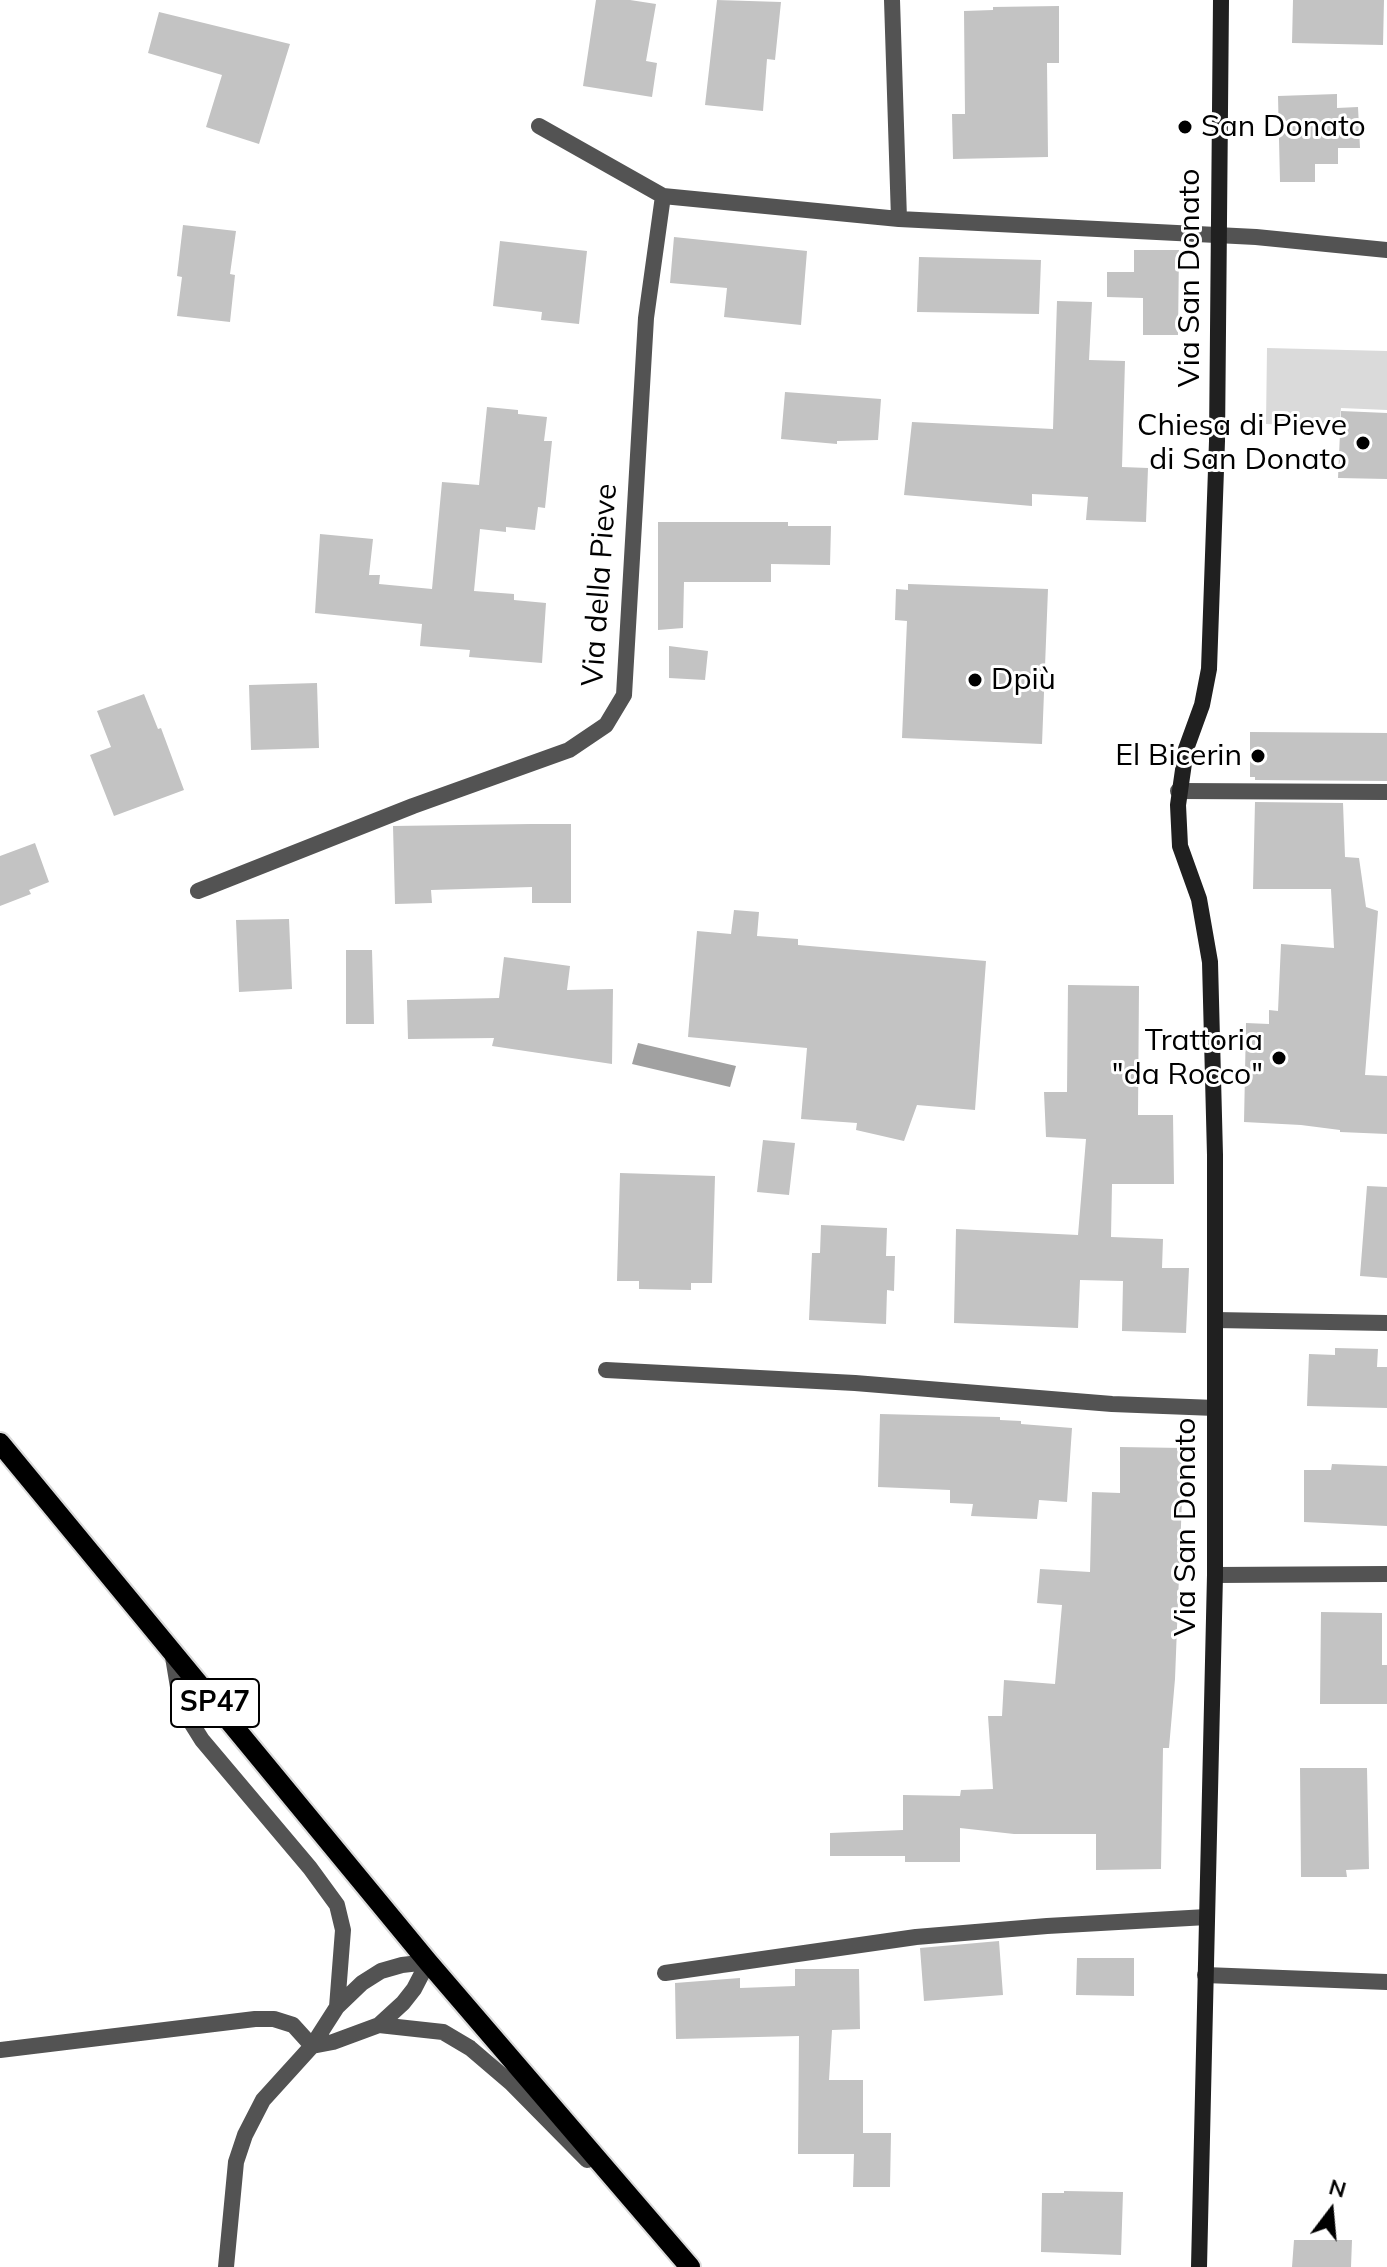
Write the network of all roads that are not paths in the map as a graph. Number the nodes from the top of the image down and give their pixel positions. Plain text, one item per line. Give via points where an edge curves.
1 (892, 0) edge
2 (1221, 0) edge
3 (539, 126) dead end
4 (663, 196) junction
5 (899, 219) junction
6 (1218, 236) junction
7 (1387, 250) edge
8 (1178, 791) junction
9 (1387, 792) edge
10 (198, 891) dead end
11 (1215, 1320) junction
12 (1387, 1323) edge
13 (606, 1370) dead end
14 (1215, 1408) junction
15 (0, 1443) edge
16 (1387, 1574) edge
17 (1215, 1575) junction
18 (172, 1651) junction
19 (1207, 1917) junction
20 (428, 1962) junction
21 (665, 1973) dead end
22 (1205, 1975) junction
23 (1387, 1982) edge
24 (337, 2007) junction
25 (379, 2025) junction
26 (312, 2046) junction
27 (0, 2050) edge
28 (669, 2243) junction
29 (226, 2267) edge
30 (690, 2267) edge
31 (1199, 2267) edge

1 - 5 street
2 - 6 street, Via San Donato
3 - 4 street
4 - 5 street
4 - 10 street, Via della Pieve via 646,318 624,695 606,725 569,750
5 - 6 street
6 - 7 street
6 - 8 street, Via San Donato via 1209,669
8 - 9 street
8 - 11 street, Via San Donato via 1180,846 1199,899 1210,962
11 - 12 street
11 - 14 street, Via San Donato
13 - 14 street
14 - 17 street, Via San Donato
15 - 18 main road, SP47
16 - 17 street
17 - 19 street, Via San Donato
18 - 20 main road, SP47
18 - 24 street via 179,1693 202,1740 337,1905 343,1930
19 - 21 street via 916,1937
19 - 22 street, Via San Donato
20 - 24 street via 381,1971
20 - 25 street via 414,1989
20 - 28 main road, SP47
22 - 23 street
22 - 31 street, Via San Donato
24 - 26 street
25 - 26 street
25 - 28 street via 443,2032 470,2048
26 - 27 street via 293,2025 255,2019
26 - 29 street via 263,2100 245,2135 231,2196
28 - 30 main road, SP47

